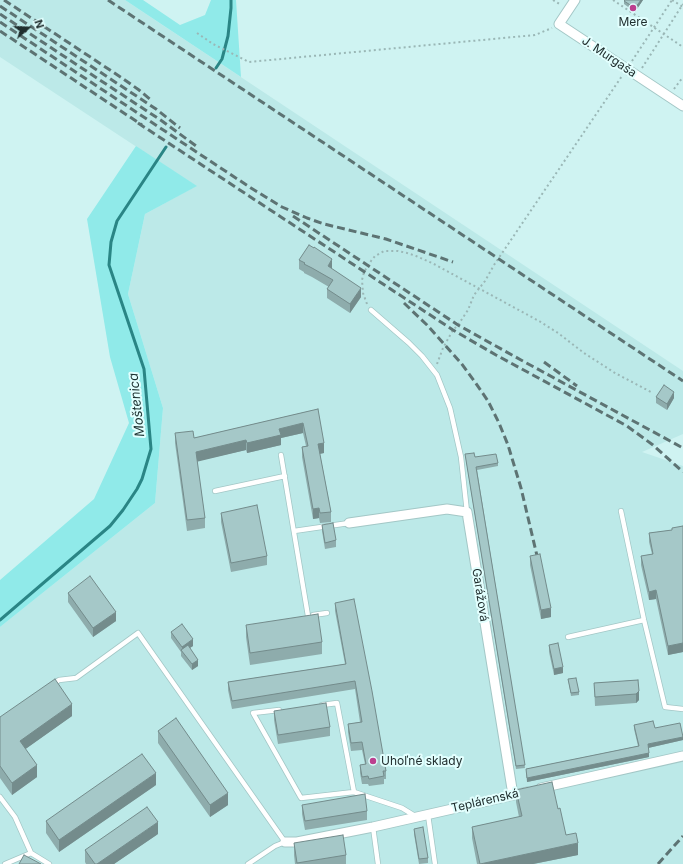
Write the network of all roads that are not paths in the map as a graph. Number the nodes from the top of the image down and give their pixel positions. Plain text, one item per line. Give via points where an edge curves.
1 (575, 0) edge
2 (683, 106) edge
3 (371, 310) road end
4 (281, 455) dead end
5 (285, 476) junction
6 (215, 491) dead end
7 (621, 511) dead end
8 (467, 512) junction
9 (349, 522) joint
10 (294, 531) junction
11 (327, 613) dead end
12 (308, 616) junction
13 (301, 617) edge
14 (644, 620) junction
15 (568, 637) dead end
16 (46, 689) edge
17 (314, 706) edge
18 (284, 709) edge
19 (683, 709) edge
20 (683, 756) edge
21 (354, 792) junction
22 (513, 795) junction
23 (0, 797) edge
24 (428, 814) junction
25 (416, 817) junction
26 (373, 827) junction
27 (286, 842) junction
28 (31, 853) junction
29 (5, 864) edge
30 (49, 864) edge
31 (248, 864) edge
32 (378, 864) edge
33 (435, 864) edge

1 - 2 street, J. Murgaša via 559,24
3 - 8 lane via 409,343 437,375 450,408 461,457
4 - 5 lane
5 - 6 lane
5 - 10 lane
7 - 14 lane
8 - 9 street via 447,509
8 - 22 street, Garážová
9 - 10 lane
10 - 12 lane
11 - 12 lane
12 - 13 lane
14 - 15 lane
14 - 19 lane via 665,707
16 - 27 lane via 59,680 76,678 138,633
17 - 21 lane via 337,703
18 - 21 lane via 253,713 301,798
20 - 22 street, Teplárenská
21 - 25 lane via 402,808
22 - 24 street, Teplárenská
23 - 28 lane via 15,816
24 - 25 street, Teplárenská
24 - 33 lane
25 - 26 street, Teplárenská
26 - 27 street, Teplárenská
26 - 32 lane
27 - 31 lane
28 - 29 lane
28 - 30 lane

